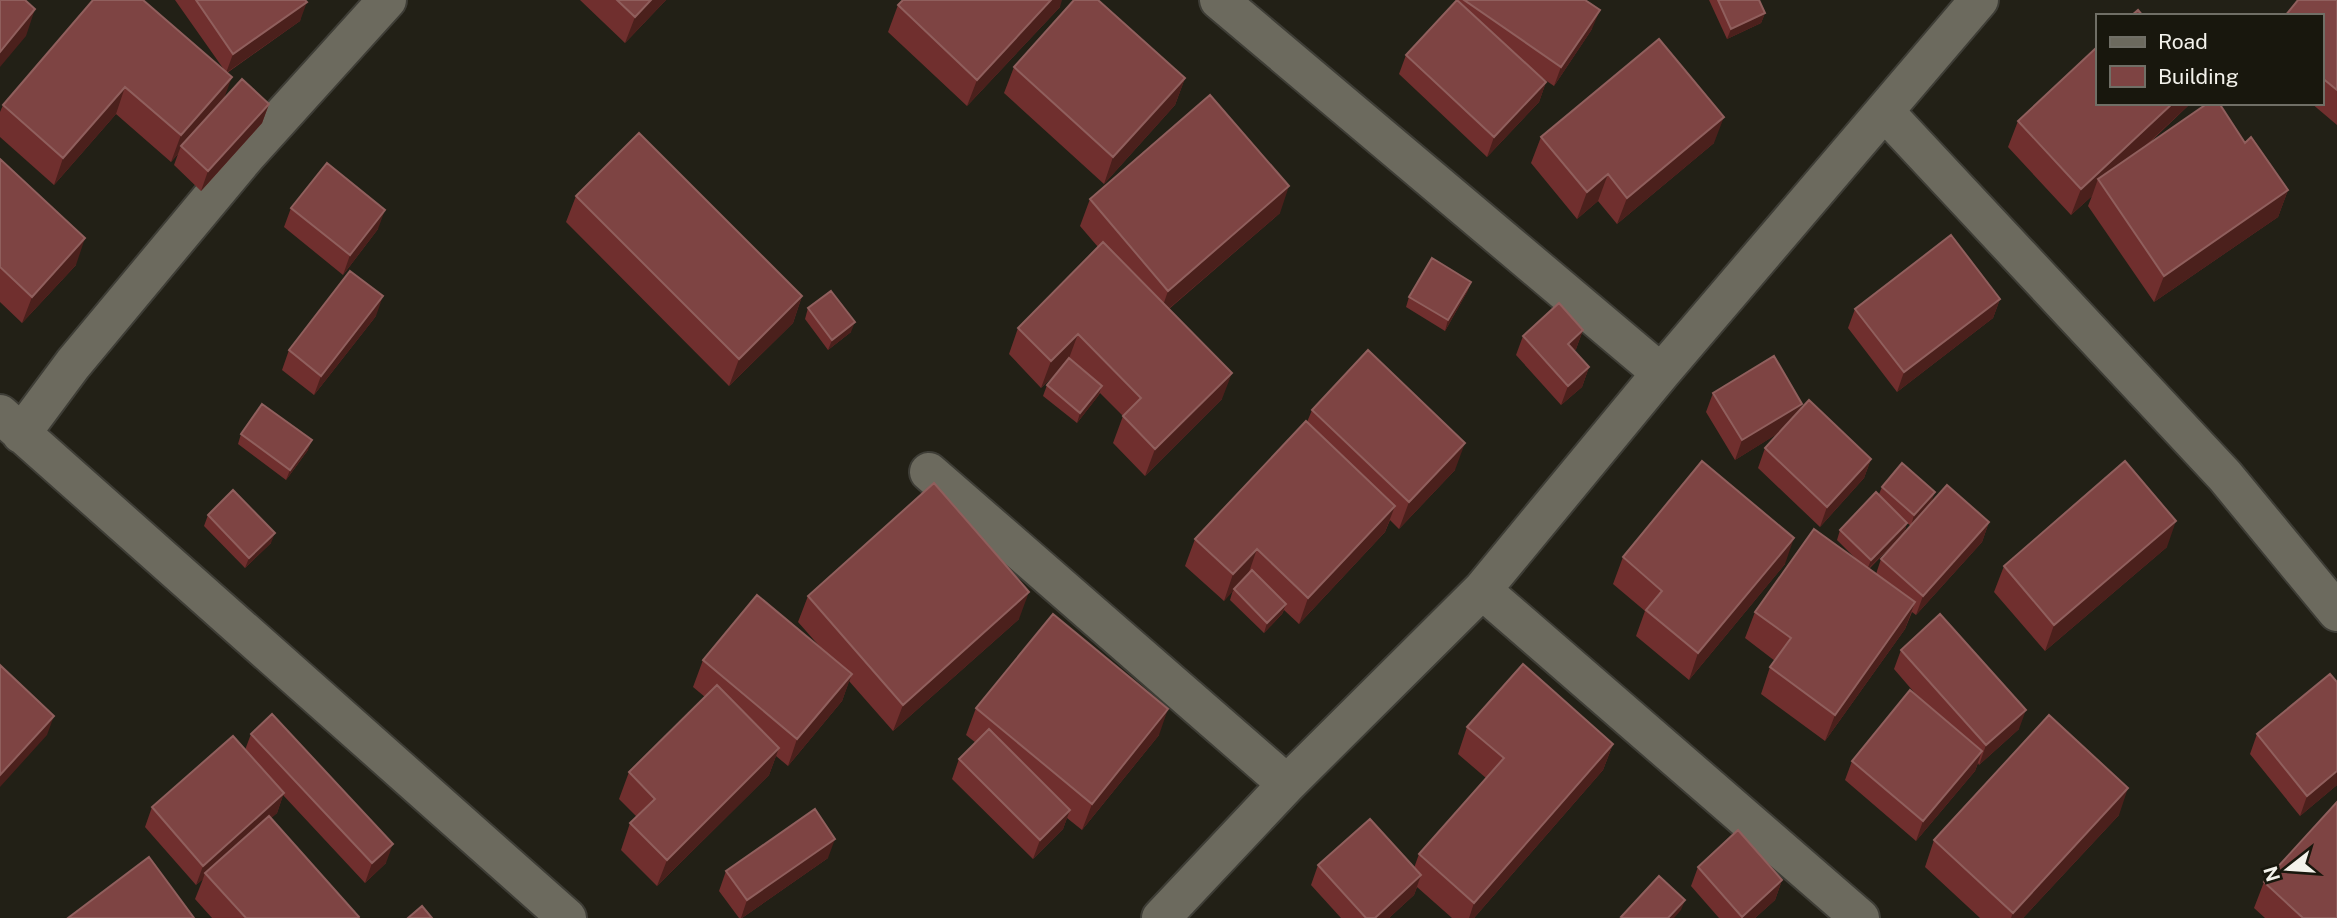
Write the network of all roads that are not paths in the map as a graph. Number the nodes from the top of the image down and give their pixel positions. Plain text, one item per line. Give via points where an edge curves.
1 (387, 0) edge
2 (1219, 0) edge
3 (1979, 0) edge
4 (1885, 112) junction
5 (1661, 373) junction
6 (11, 424) edge
7 (929, 472) dead end
8 (1482, 590) junction
9 (2337, 612) edge
10 (1287, 784) junction
11 (567, 918) edge
12 (1161, 918) edge
13 (1860, 918) edge

1 - 6 street via 246,156 72,364
2 - 5 street
3 - 4 street
4 - 5 street
4 - 9 street via 2225,477
5 - 8 street
6 - 11 street
7 - 10 street
8 - 10 street
8 - 13 street
10 - 12 street

